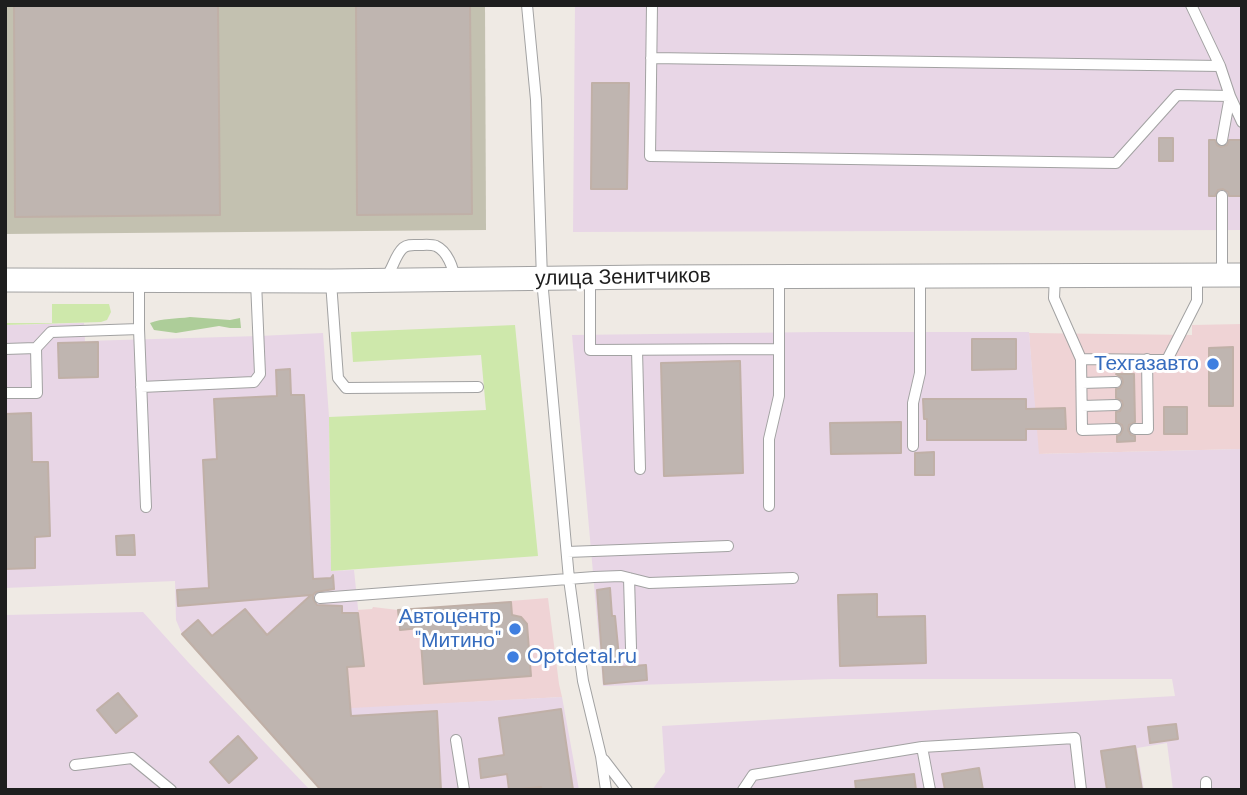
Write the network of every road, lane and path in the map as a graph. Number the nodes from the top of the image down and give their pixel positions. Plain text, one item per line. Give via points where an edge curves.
1 (527, 5) edge
2 (652, 5) edge
3 (1191, 5) edge
4 (651, 58) junction
5 (1220, 66) junction
6 (1230, 96) junction
7 (1242, 122) edge
8 (1222, 140) dead end
9 (1222, 196) dead end
10 (1055, 275) junction
11 (1232, 275) edge
12 (779, 276) junction
13 (920, 276) junction
14 (1197, 276) junction
15 (590, 278) junction
16 (542, 279) junction
17 (5, 280) edge
18 (454, 280) junction
19 (139, 281) junction
20 (381, 281) junction
21 (256, 282) junction
22 (331, 282) junction
23 (139, 329) junction
24 (36, 348) junction
25 (5, 349) edge
26 (779, 349) junction
27 (637, 350) junction
28 (1082, 359) junction
29 (1147, 359) junction
30 (1116, 382) dead end
31 (1134, 382) dead end
32 (1148, 382) junction
33 (1082, 383) junction
34 (141, 387) junction
35 (478, 387) dead end
36 (5, 393) edge
37 (1116, 405) dead end
38 (1134, 405) dead end
39 (1148, 405) junction
40 (1082, 406) junction
41 (1116, 429) dead end
42 (1135, 429) dead end
43 (913, 446) dead end
44 (640, 469) dead end
45 (769, 506) dead end
46 (146, 507) dead end
47 (728, 546) dead end
48 (567, 552) junction
49 (629, 578) junction
50 (793, 578) dead end
51 (569, 579) junction
52 (320, 598) dead end
53 (631, 648) dead end
54 (456, 740) dead end
55 (922, 747) junction
56 (601, 756) junction
57 (75, 765) dead end
58 (171, 790) edge
59 (464, 790) edge
60 (606, 790) edge
61 (626, 790) edge
62 (743, 790) edge
63 (930, 790) edge
64 (1081, 790) edge

1 - 16 lane via 536,100
2 - 4 lane
3 - 5 lane
4 - 5 lane
4 - 6 lane via 650,156 1116,163 1177,95
5 - 6 lane
6 - 7 lane
6 - 8 lane
9 - 11 lane
10 - 13 street, улица Зенитчиков
10 - 14 street, улица Зенитчиков
10 - 28 lane via 1054,298
11 - 14 street, улица Зенитчиков
12 - 13 street, улица Зенитчиков
12 - 15 street, улица Зенитчиков
12 - 26 lane
13 - 43 lane via 920,373 913,403
14 - 29 lane via 1197,301 1167,360
15 - 16 street, улица Зенитчиков
15 - 27 lane via 590,350
16 - 18 street, улица Зенитчиков
16 - 48 lane
17 - 19 street, улица Зенитчиков
18 - 20 street, улица Зенитчиков
18 - 20 lane via 452,267 439,247 411,244 401,250
19 - 21 street, улица Зенитчиков
19 - 23 lane
20 - 22 street, улица Зенитчиков
21 - 22 street, улица Зенитчиков
21 - 34 lane via 260,374 254,382
22 - 35 lane via 338,378 346,388
23 - 24 lane via 51,332
23 - 34 lane
24 - 25 lane
24 - 36 lane via 37,393
26 - 27 lane
26 - 45 lane via 779,396 769,439
27 - 44 lane
28 - 29 lane
28 - 33 lane
29 - 32 lane
30 - 33 lane
31 - 32 lane
32 - 39 lane
33 - 40 lane
34 - 46 lane
37 - 40 lane
38 - 39 lane
39 - 42 lane via 1148,429
40 - 41 lane via 1082,429
47 - 48 lane
48 - 51 lane
49 - 50 lane via 649,583
49 - 51 lane
49 - 53 lane
51 - 52 lane
51 - 56 lane via 583,681
54 - 59 lane
55 - 62 lane via 753,775
55 - 63 lane
55 - 64 lane via 1075,738
56 - 60 lane
56 - 61 lane
57 - 58 lane via 132,758

